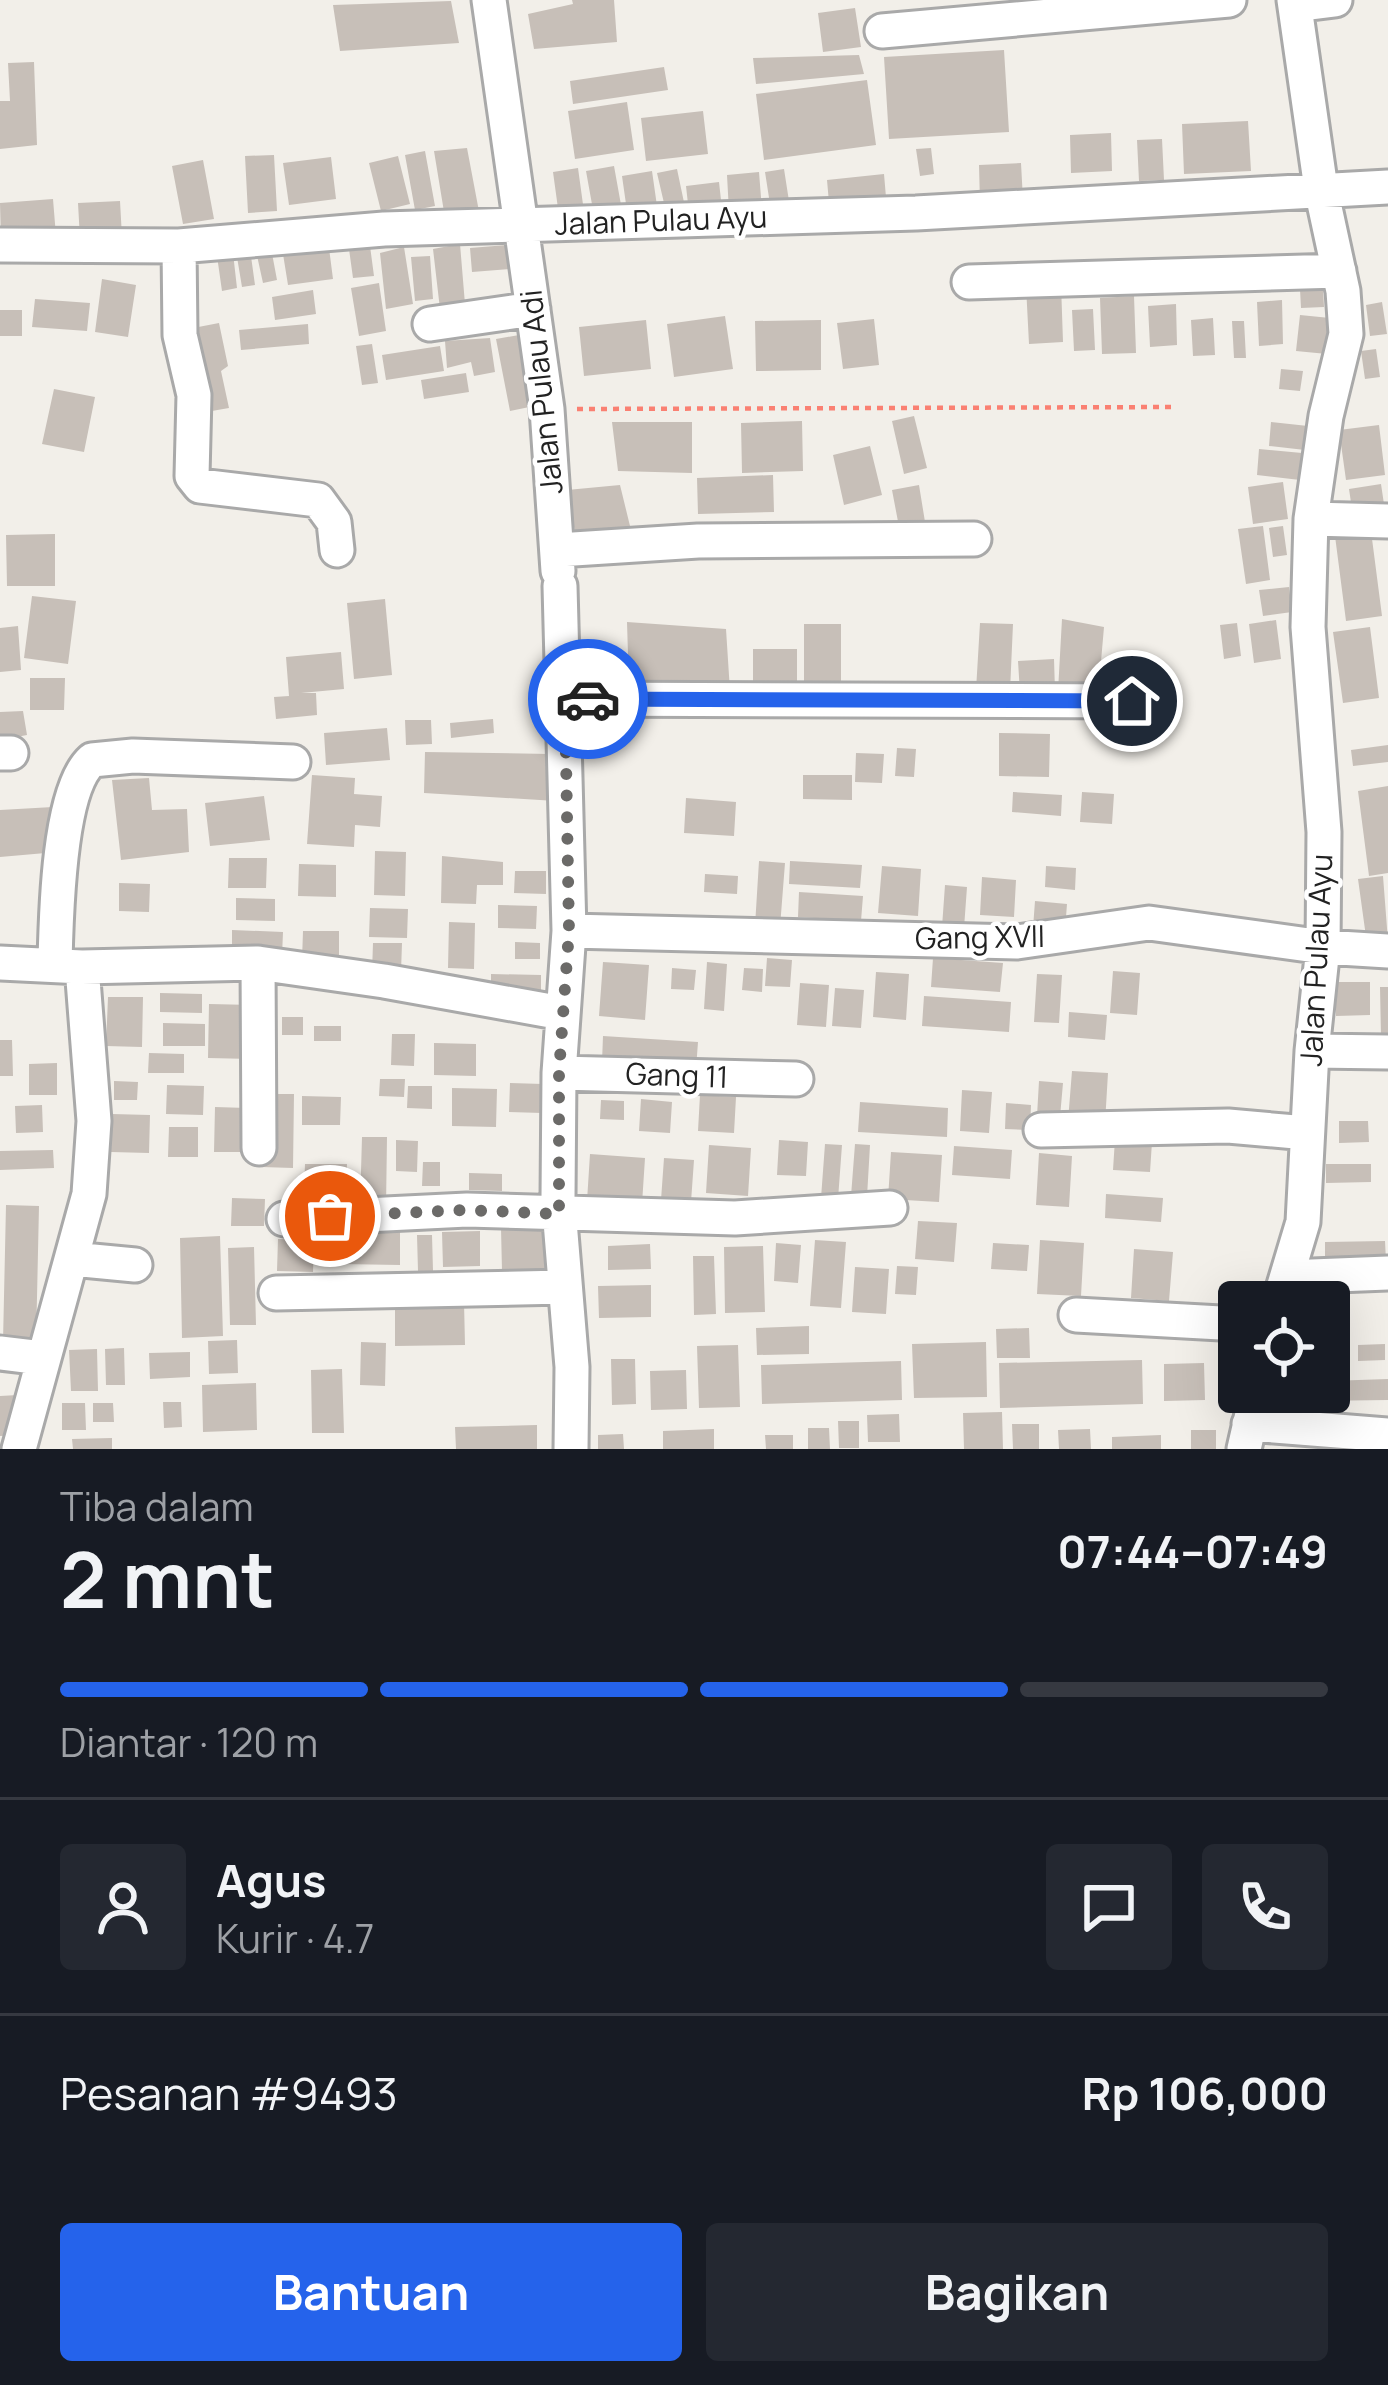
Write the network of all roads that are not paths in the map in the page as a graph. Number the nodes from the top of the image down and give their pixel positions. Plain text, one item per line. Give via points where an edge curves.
1 (489, 0) edge
2 (1229, 0) edge
3 (1334, 0) edge
4 (1294, 3) edge
5 (882, 31) dead end
6 (1388, 187) edge
7 (1322, 188) junction
8 (522, 226) junction
9 (0, 245) edge
10 (178, 246) junction
11 (1339, 271) junction
12 (969, 282) dead end
13 (533, 309) junction
14 (430, 324) dead end
15 (1311, 519) junction
16 (1388, 521) edge
17 (974, 539) dead end
18 (337, 550) dead end
19 (559, 569) junction
20 (565, 699) junction
21 (1132, 701) dead end
22 (293, 761) dead end
23 (569, 931) junction
24 (1323, 947) junction
25 (1388, 951) edge
26 (0, 963) edge
27 (258, 964) junction
28 (69, 965) junction
29 (562, 1013) junction
30 (1312, 1051) junction
31 (1388, 1052) edge
32 (559, 1072) junction
33 (796, 1079) dead end
34 (1040, 1130) dead end
35 (1307, 1132) junction
36 (259, 1148) dead end
37 (890, 1208) dead end
38 (559, 1214) junction
39 (284, 1219) dead end
40 (72, 1259) junction
41 (135, 1265) dead end
42 (1388, 1274) edge
43 (1285, 1281) edge
44 (1339, 1281) edge
45 (565, 1287) junction
46 (276, 1293) dead end
47 (1076, 1315) dead end
48 (1218, 1323) edge
49 (0, 1353) edge
50 (43, 1358) junction
51 (1250, 1422) edge
52 (1388, 1436) edge
53 (19, 1449) edge
54 (571, 1449) edge

1 - 8 street, Jalan Pulau Adi
2 - 5 street
3 - 4 street
4 - 7 street, Jalan Pulau Ayu
6 - 7 street
7 - 8 street, Jalan Pulau Ayu
7 - 11 street, Jalan Pulau Ayu
8 - 10 street, Jalan Pulau Ayu
8 - 13 street, Jalan Pulau Adi
9 - 10 street, Jalan Pulau Ayu
10 - 18 street via 195,482 318,500 334,522
11 - 12 street
11 - 15 street, Jalan Pulau Ayu via 1346,334
13 - 14 street
13 - 19 street, Jalan Pulau Adi
15 - 16 street
15 - 24 street, Jalan Pulau Ayu via 1308,627 1324,832
17 - 19 street via 698,541
19 - 20 street, Jalan Pulau Adi
20 - 21 street
20 - 23 street, Jalan Pulau Adi
22 - 28 street via 92,760 74,784 56,904
23 - 24 street, Gang XVII via 1017,942 1149,923
23 - 29 street, Jalan Pulau Adi
24 - 25 street, Gang XVII
24 - 30 street, Jalan Pulau Ayu
26 - 28 street
27 - 28 street
27 - 29 street
27 - 36 street
28 - 40 street via 94,1121
29 - 32 street, Jalan Pulau Adi
30 - 31 street
30 - 35 street, Jalan Pulau Ayu
32 - 33 street, Gang 11
32 - 38 street, Jalan Pulau Adi
34 - 35 street
35 - 43 street, Jalan Pulau Ayu via 1303,1222
37 - 38 street via 735,1218
38 - 39 street
38 - 45 street, Jalan Pulau Adi
40 - 41 street
40 - 50 street
42 - 44 street
45 - 46 street
45 - 54 street, Jalan Pulau Adi
47 - 48 street
49 - 50 street
50 - 53 street
51 - 52 street

